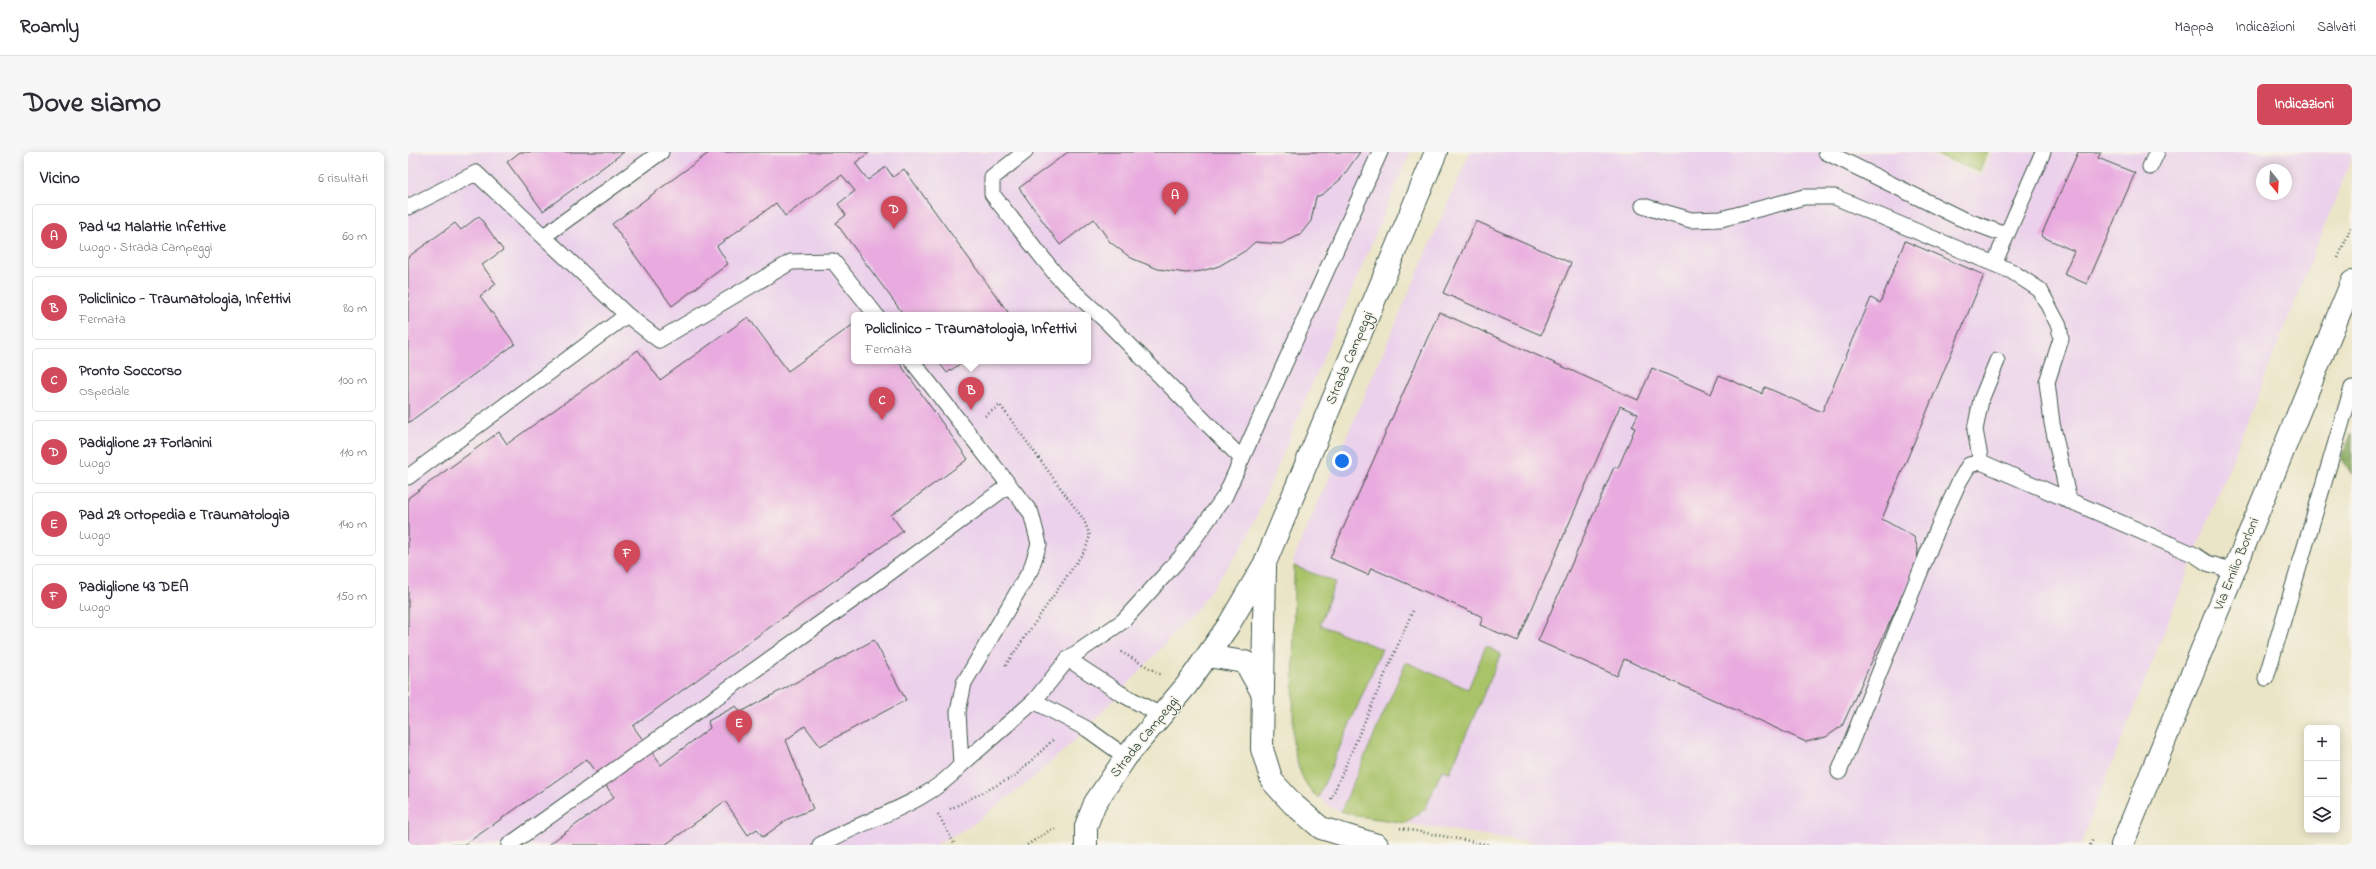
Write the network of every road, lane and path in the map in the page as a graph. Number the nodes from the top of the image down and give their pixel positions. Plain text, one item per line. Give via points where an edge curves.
1 (661, 152) edge
2 (1025, 152) edge
3 (1380, 152) edge
4 (1436, 152) edge
5 (1826, 152) edge
6 (2042, 152) edge
7 (2157, 152) edge
8 (2150, 167) dead end
9 (1643, 206) dead end
10 (408, 207) edge
11 (2006, 235) junction
12 (544, 236) junction
13 (1994, 264) junction
14 (2351, 294) edge
15 (874, 312) edge
16 (627, 314) junction
17 (1997, 361) dead end
18 (914, 364) edge
19 (2352, 388) edge
20 (1242, 459) junction
21 (1981, 462) junction
22 (408, 477) edge
23 (1009, 485) junction
24 (2069, 501) junction
25 (1265, 563) junction
26 (2234, 571) junction
27 (1413, 610) dead end
28 (1096, 639) junction
29 (1207, 656) junction
30 (1068, 659) junction
31 (2266, 678) dead end
32 (1186, 686) junction
33 (1263, 694) junction
34 (1034, 701) junction
35 (1162, 716) junction
36 (1072, 722) junction
37 (1126, 757) junction
38 (961, 765) junction
39 (1839, 772) dead end
40 (922, 797) junction
41 (1329, 802) dead end
42 (939, 815) junction
43 (1398, 828) dead end
44 (1086, 836) edge
45 (509, 845) edge
46 (820, 845) edge
47 (955, 845) edge
48 (1027, 845) edge
49 (1377, 845) edge
50 (1490, 845) edge
51 (2122, 845) edge

1 - 12 lane
2 - 20 lane via 992,178 992,194 1057,276 1107,322
3 - 20 lane
4 - 25 street, Strada Campeggi
5 - 11 lane via 1960,218
6 - 11 lane
7 - 8 lane
9 - 13 lane via 1691,220 1721,219 1804,197 1835,197
10 - 12 lane via 476,173
11 - 13 lane
12 - 16 lane
13 - 24 lane via 2011,271 2040,290 2059,326 2061,339 2047,382 2052,422
14 - 26 street, Via Emilio Borloni
15 - 16 lane via 833,261 791,262 659,340
16 - 22 lane
17 - 21 lane via 1981,400 1975,430
18 - 23 lane
19 - 31 lane
20 - 28 lane via 1225,496 1181,557 1123,621
21 - 24 lane
21 - 39 lane via 1970,465 1959,482
23 - 38 lane via 1031,513 1039,544 1031,569 964,683 958,712
23 - 45 lane via 850,602
24 - 26 lane via 2195,555 2207,563
25 - 29 street, Strada Campeggi
25 - 33 street, Strada Campeggi
26 - 51 street, Via Emilio Borloni
27 - 41 path
28 - 30 lane
28 - 32 path
29 - 32 street, Strada Campeggi
29 - 33 street via 1245,662
30 - 34 lane
30 - 35 lane via 1120,693
32 - 35 street, Strada Campeggi
33 - 49 street via 1262,749 1272,780 1292,804 1321,828
34 - 36 lane
34 - 38 lane
35 - 37 street, Strada Campeggi
36 - 37 lane
36 - 42 path via 1015,776
37 - 44 street, Strada Campeggi via 1095,803
38 - 40 lane via 948,779
40 - 42 path
40 - 46 lane
42 - 47 path
43 - 50 path
44 - 48 path via 1052,829

